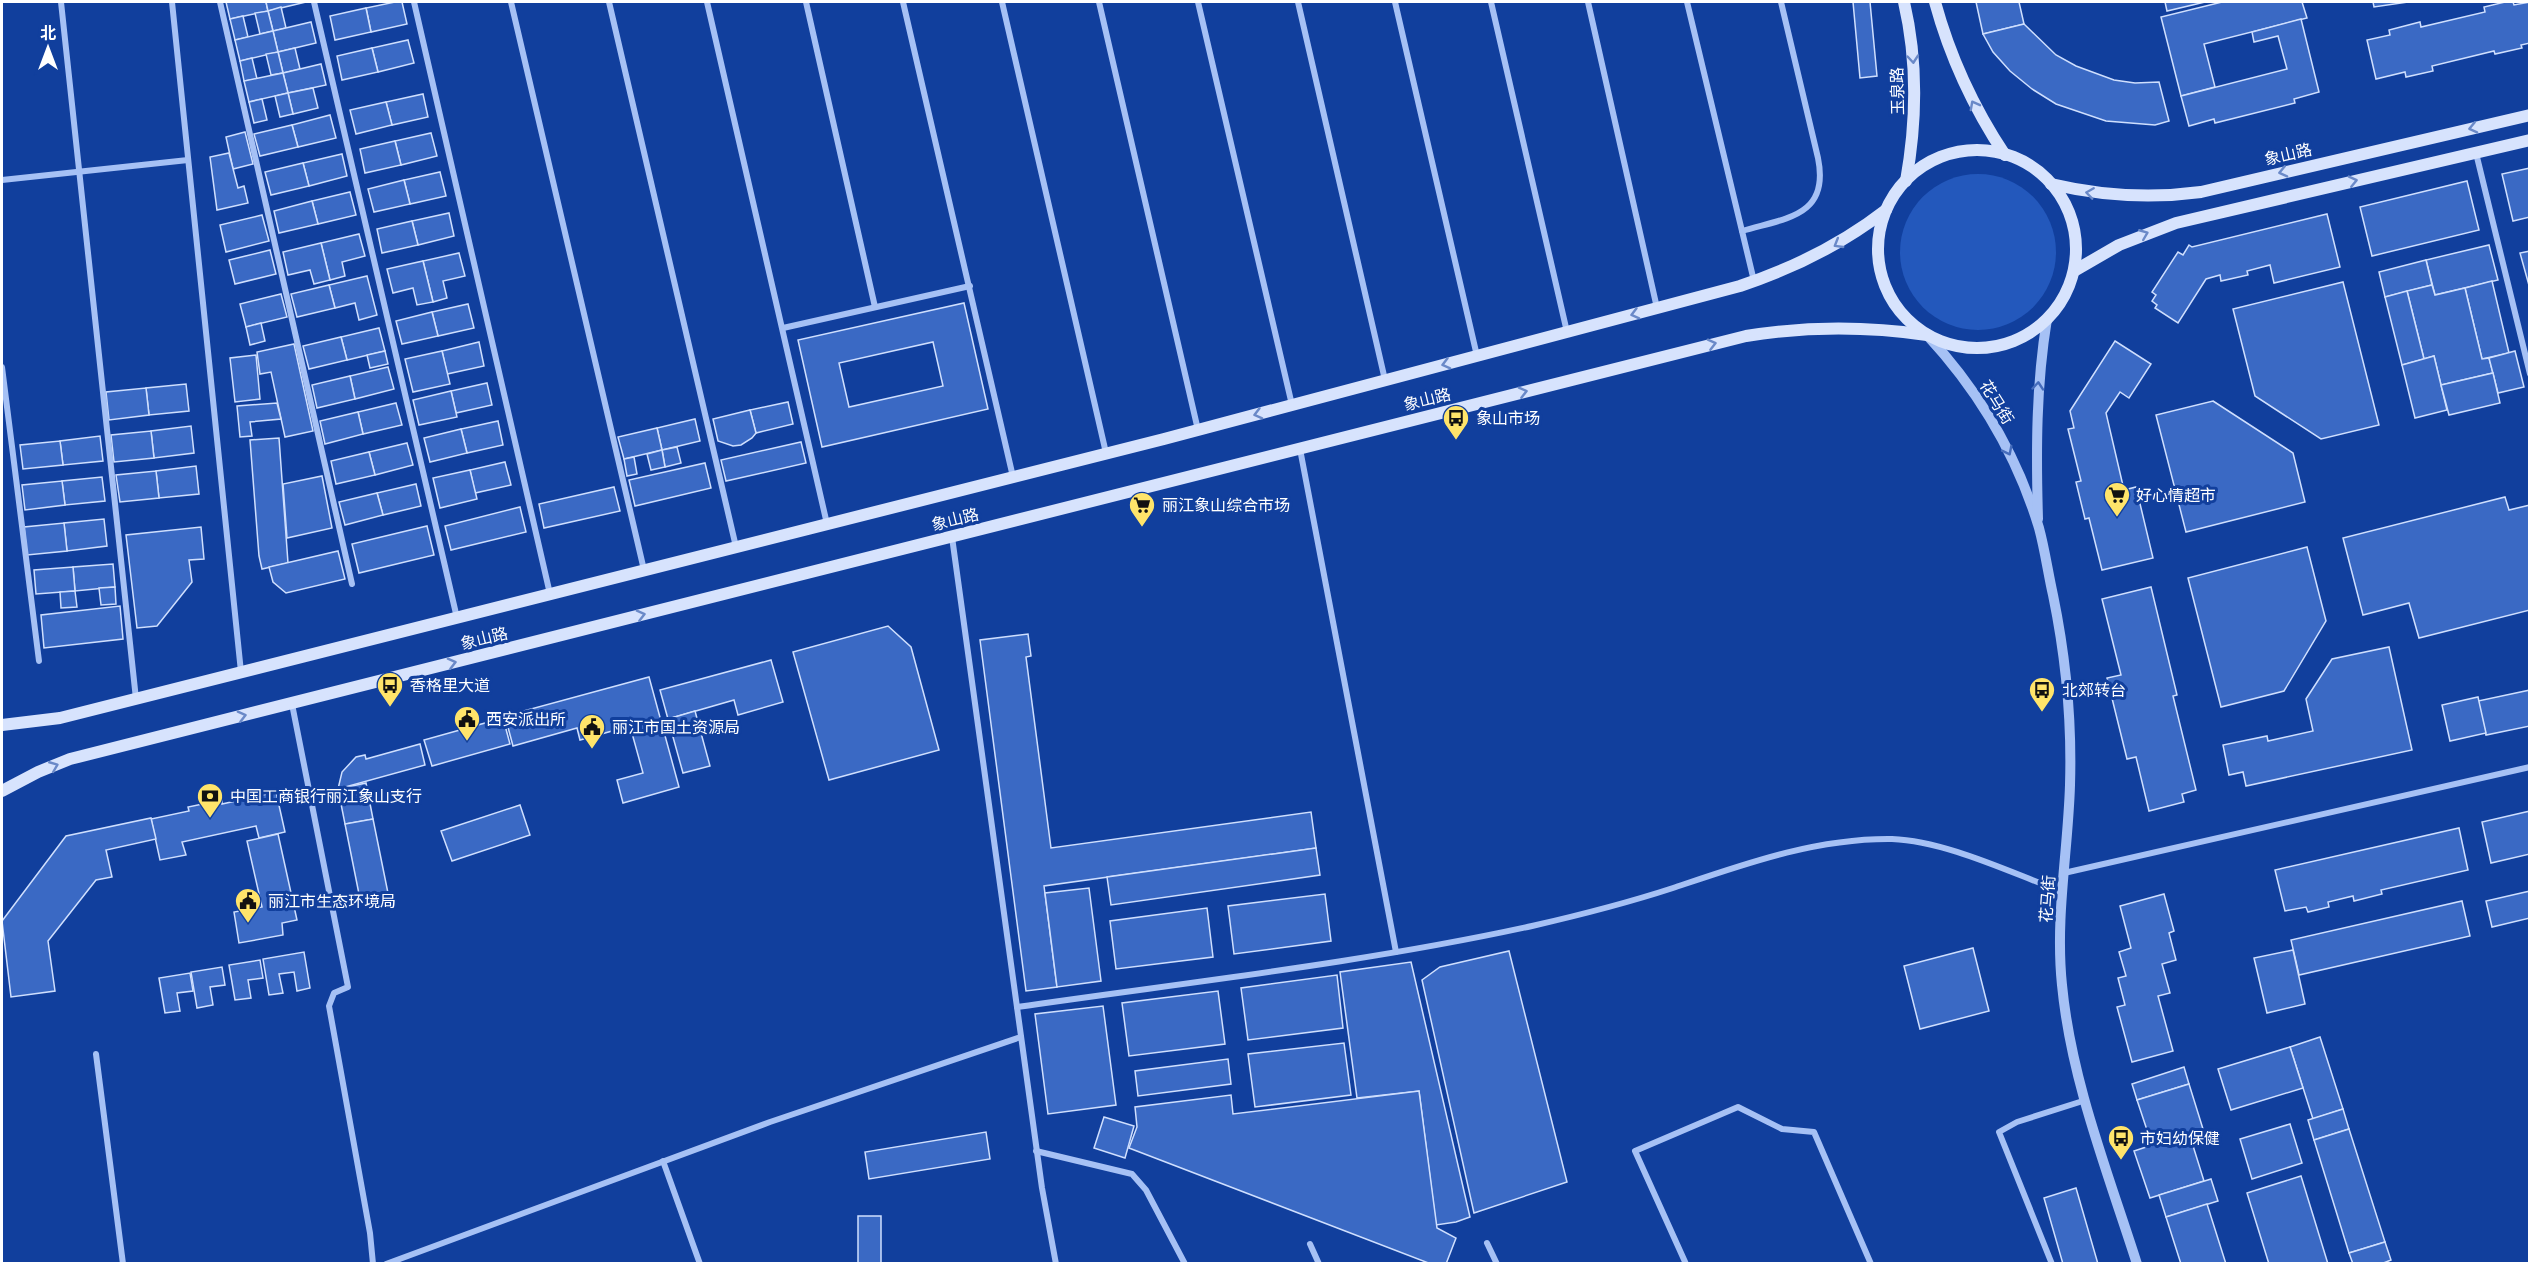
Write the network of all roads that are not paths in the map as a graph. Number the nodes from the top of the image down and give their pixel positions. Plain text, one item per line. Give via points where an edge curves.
1 (61, 2) edge
2 (172, 2) edge
3 (220, 2) edge
4 (314, 2) edge
5 (414, 2) edge
6 (511, 2) edge
7 (609, 2) edge
8 (707, 2) edge
9 (806, 2) edge
10 (903, 2) edge
11 (1002, 2) edge
12 (1099, 2) edge
13 (1198, 2) edge
14 (1298, 2) edge
15 (1395, 2) edge
16 (1491, 2) edge
17 (1588, 2) edge
18 (1687, 2) edge
19 (1781, 2) edge
20 (1904, 2) edge
21 (1935, 2) edge
22 (2529, 115) edge
23 (2529, 140) edge
24 (2476, 152) junction
25 (2005, 155) junction
26 (188, 160) junction
27 (79, 171) junction
28 (2, 180) edge
29 (1906, 181) junction
30 (2051, 184) junction
31 (1886, 210) junction
32 (1742, 231) junction
33 (2074, 270) junction
34 (1754, 281) junction
35 (970, 286) junction
36 (875, 307) junction
37 (1658, 308) junction
38 (2047, 319) junction
39 (783, 328) junction
40 (1567, 332) junction
41 (1927, 335) junction
42 (1477, 356) junction
43 (2, 368) edge
44 (2529, 374) edge
45 (1385, 380) junction
46 (1292, 405) junction
47 (1198, 430) junction
48 (1299, 448) junction
49 (1106, 453) junction
50 (1013, 477) junction
51 (827, 524) junction
52 (2039, 528) junction
53 (952, 537) junction
54 (736, 547) junction
55 (644, 570) junction
56 (352, 584) dead end
57 (550, 594) junction
58 (457, 618) junction
59 (39, 662) dead end
60 (241, 672) junction
61 (136, 699) junction
62 (292, 704) junction
63 (2, 724) edge
64 (2529, 767) edge
65 (2, 791) edge
66 (2063, 873) junction
67 (2061, 891) junction
68 (1396, 952) junction
69 (1017, 1007) junction
70 (1021, 1036) junction
71 (96, 1054) dead end
72 (2086, 1099) junction
73 (1036, 1151) junction
74 (663, 1161) junction
75 (1487, 1243) dead end
76 (1310, 1244) dead end
77 (123, 1263) edge
78 (373, 1263) edge
79 (386, 1263) edge
80 (700, 1263) edge
81 (1056, 1263) edge
82 (1185, 1263) edge
83 (1319, 1263) edge
84 (1497, 1263) edge
85 (1686, 1263) edge
86 (1871, 1263) edge
87 (2052, 1263) edge
88 (2137, 1263) edge

1 - 27 street
2 - 26 street
3 - 56 street
4 - 58 street
5 - 57 street
6 - 55 street
7 - 54 street
8 - 39 street
9 - 36 street
10 - 35 street
11 - 49 street
12 - 47 street
13 - 46 street
14 - 45 street
15 - 42 street
16 - 40 street
17 - 37 street
18 - 32 street
19 - 32 street via 1818,158 1820,182 1817,194 1802,213
20 -> 29 main road, 玉泉路 via 1915,96
25 -> 21 main road via 1958,71
22 -> 30 main road, 象山路 via 2191,193 2113,196
23 - 24 main road
33 -> 24 main road via 2119,245 2176,223
24 - 44 street
25 - 29 main road via 1987,151 1950,154
25 - 30 main road via 2022,162
26 - 27 street
26 - 60 street
27 - 28 street
27 - 61 street
29 - 31 main road
30 - 33 main road via 2072,225
31 -> 34 main road, 象山路 via 1820,254
31 - 41 main road via 1878,242 1882,278 1899,310
32 - 34 street
33 - 38 main road via 2068,288
34 - 37 main road, 象山路
35 - 36 street
35 - 50 street
36 - 39 street
37 -> 40 main road, 象山路
38 - 41 main road via 2016,340 1999,346 1962,347
52 -> 38 street, 花马街 via 2036,423
39 - 51 street
40 - 42 main road, 象山路
48 -> 41 main road, 象山路 via 1746,336 1811,327
41 -> 52 street, 花马街 via 1961,374 1996,427
42 -> 45 main road, 象山路
43 - 59 street
45 - 46 main road, 象山路
46 -> 47 main road, 象山路
47 - 49 main road, 象山路
48 - 53 main road, 象山路
48 - 68 street
49 - 50 main road, 象山路
50 - 51 main road, 象山路
51 - 54 main road, 象山路
52 - 66 street, 花马街 via 2061,633 2071,724
62 -> 53 main road, 象山路
53 - 69 street
54 - 55 main road, 象山路
55 - 57 main road, 象山路
57 - 58 main road, 象山路
58 - 60 main road, 象山路
60 - 61 main road, 象山路
61 - 63 main road, 象山路 via 60,718
65 -> 62 main road, 象山路 via 70,759
62 - 78 street via 348,987 334,993 329,1006
64 - 66 street
66 - 67 street, 花马街
67 - 68 street via 1940,847 1876,839 1779,853 1581,914
67 - 72 street, 花马街 via 2062,986
68 - 69 street
69 - 70 street
70 - 73 street
70 - 74 street
71 - 77 street
72 - 87 street via 2017,1122 2000,1132
72 - 88 street, 花马街
73 - 81 street
73 - 82 street via 1132,1174 1146,1190
74 - 79 street
74 - 80 street
75 - 84 street
76 - 83 street
85 - 86 street via 1635,1151 1738,1107 1782,1129 1814,1132

